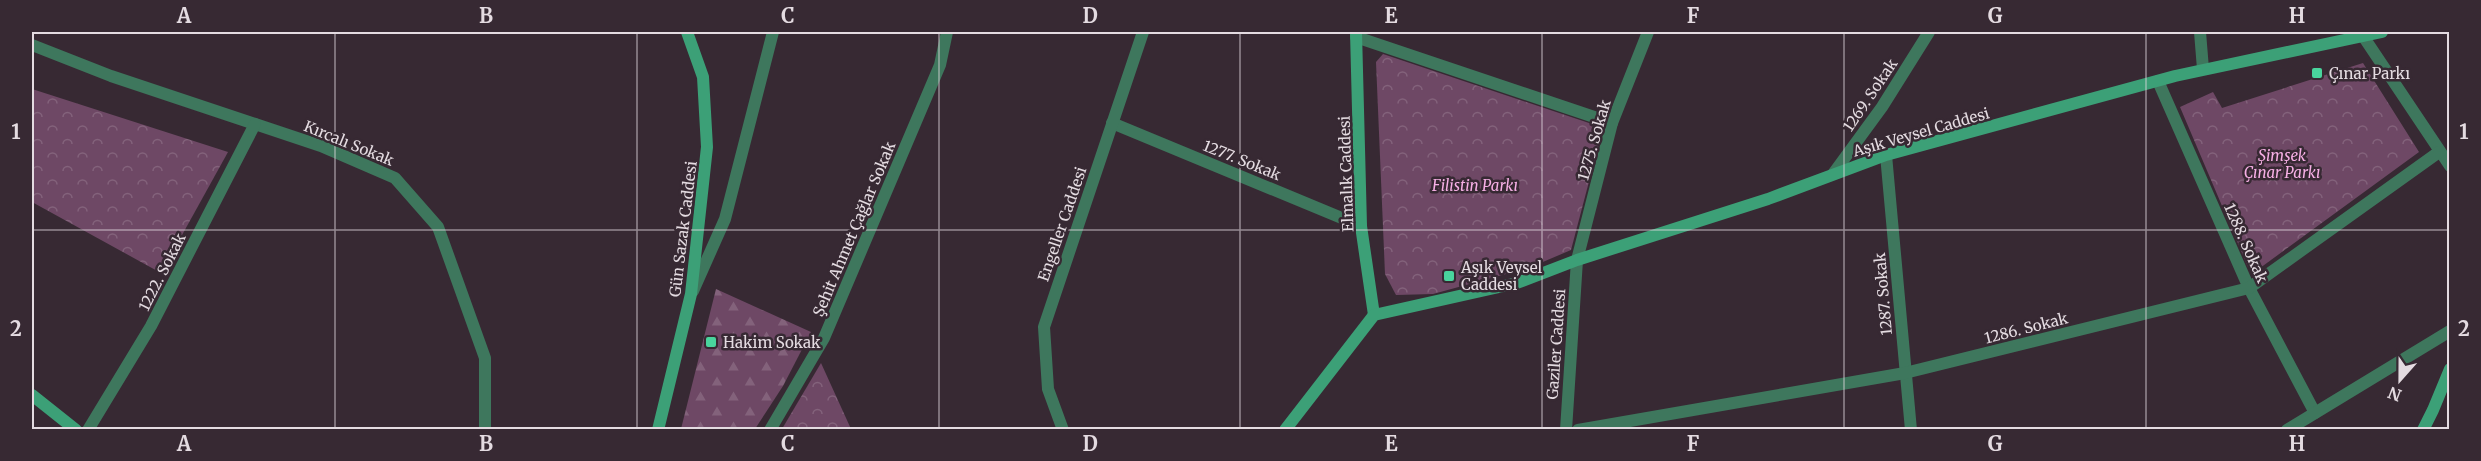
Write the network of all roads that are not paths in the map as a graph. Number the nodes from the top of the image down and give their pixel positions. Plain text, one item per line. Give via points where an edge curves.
1 (687, 32) edge
2 (773, 32) edge
3 (947, 32) edge
4 (1143, 32) edge
5 (1648, 32) edge
6 (1929, 32) edge
7 (2200, 32) edge
8 (2382, 32) edge
9 (1356, 34) edge
10 (2363, 36) junction
11 (32, 45) edge
12 (2203, 69) junction
13 (2158, 81) junction
14 (1112, 123) junction
15 (1612, 123) junction
16 (255, 124) junction
17 (2439, 152) junction
18 (1886, 155) junction
19 (2450, 166) edge
20 (1833, 174) junction
21 (1361, 226) junction
22 (1577, 260) junction
23 (2249, 288) junction
24 (691, 294) junction
25 (1374, 315) junction
26 (2450, 331) edge
27 (2450, 369) edge
28 (1905, 373) junction
29 (32, 395) edge
30 (2315, 413) junction
31 (76, 429) edge
32 (88, 429) edge
33 (485, 429) edge
34 (658, 429) edge
35 (770, 429) edge
36 (1063, 429) edge
37 (1285, 429) edge
38 (1566, 429) edge
39 (1578, 429) edge
40 (1911, 429) edge
41 (2287, 429) edge
42 (2423, 429) edge

1 - 24 street, Gün Sazak Caddesi via 703,76 707,147
2 - 24 street via 725,219
3 - 35 street, Şehit Ahmet Çağlar Sokak via 940,65 824,338
4 - 14 street, Engeller Caddesi
5 - 15 street, 1275. Sokak
6 - 20 street, 1269. Sokak via 1882,107
7 - 12 street
8 - 10 street, Aşık Veysel Caddesi
9 - 15 street
9 - 21 street, Elmalık Caddesi
10 - 12 street, Aşık Veysel Caddesi
10 - 17 street
11 - 16 street, Kırcalı Sokak
12 - 13 street, Aşık Veysel Caddesi
13 - 18 street, Aşık Veysel Caddesi
13 - 23 street, 1288. Sokak
14 - 21 street, 1277. Sokak
14 - 36 street, Engeller Caddesi via 1044,327 1047,389
15 - 22 street, 1275. Sokak
16 - 32 street, 1222. Sokak via 152,326
16 - 33 street, Kırcalı Sokak via 321,146 395,178 438,227 484,358
17 - 19 street
17 - 23 street, 1286. Sokak
18 - 20 street, Aşık Veysel Caddesi
18 - 28 street, 1287. Sokak
20 - 22 street, Aşık Veysel Caddesi via 1768,200
21 - 25 street, Elmalık Caddesi
22 - 25 street, Aşık Veysel Caddesi via 1517,283
22 - 38 street, Gaziler Caddesi
23 - 28 street, 1286. Sokak
23 - 30 street, 1288. Sokak
24 - 34 street, Gün Sazak Caddesi
25 - 37 street
26 - 30 street
27 - 42 street
28 - 39 street, 1286. Sokak
28 - 40 street, 1287. Sokak
29 - 31 street
30 - 41 street

